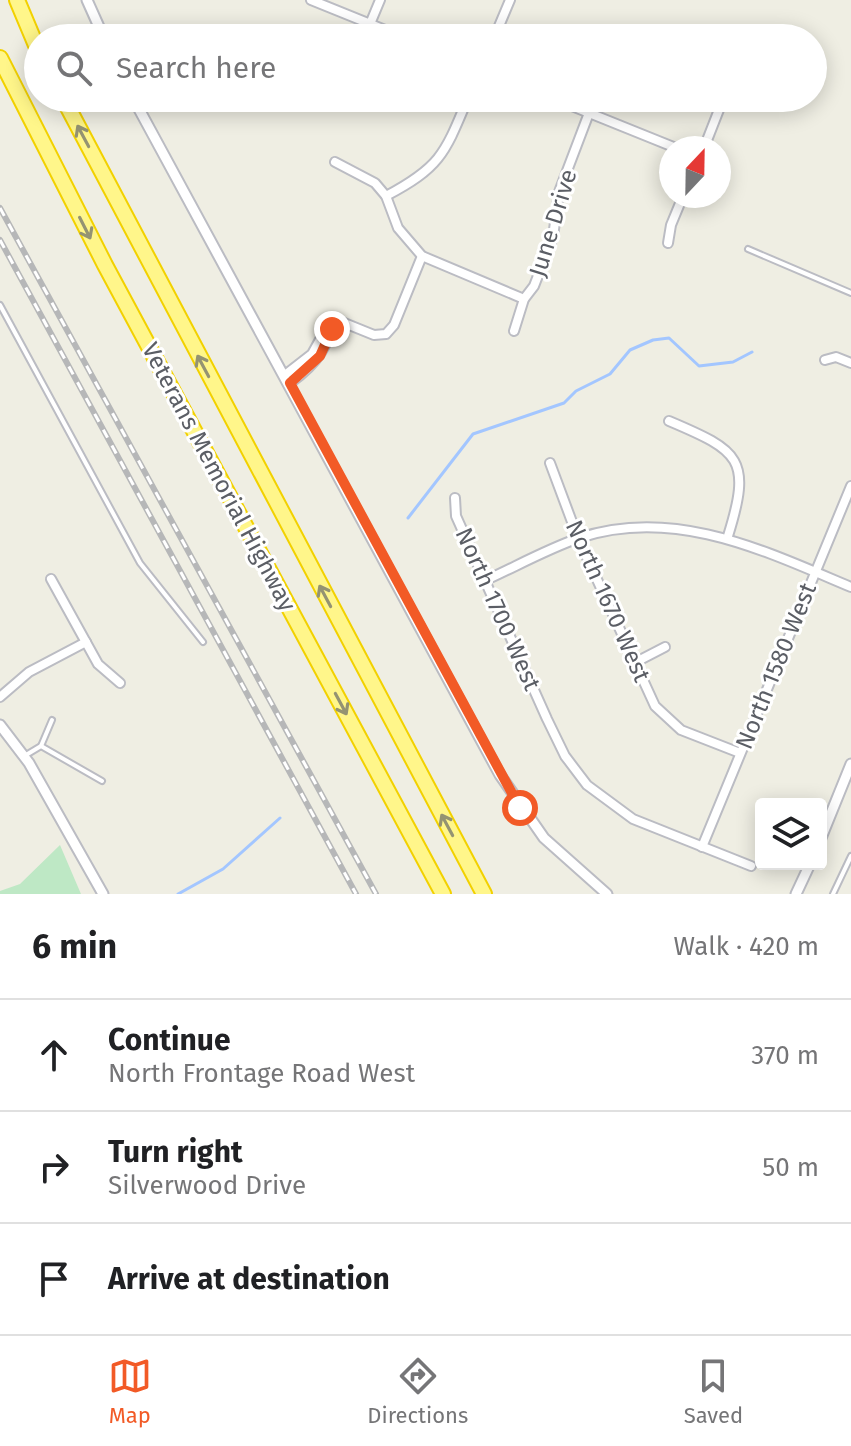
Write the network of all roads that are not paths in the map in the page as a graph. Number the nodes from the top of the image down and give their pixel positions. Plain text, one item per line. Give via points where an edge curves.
1 (17, 0) edge
2 (87, 0) edge
3 (311, 0) edge
4 (380, 0) edge
5 (510, 0) edge
6 (27, 24) edge
7 (98, 24) edge
8 (370, 24) joint
9 (500, 24) edge
10 (0, 58) edge
11 (0, 77) edge
12 (24, 106) edge
13 (27, 112) edge
14 (70, 112) edge
15 (141, 112) edge
16 (462, 112) edge
17 (718, 112) edge
18 (589, 113) joint
19 (709, 136) edge
20 (659, 141) edge
21 (335, 162) dead end
22 (54, 166) junction
23 (386, 196) junction
24 (678, 208) edge
25 (668, 243) dead end
26 (748, 249) dead end
27 (422, 256) junction
28 (851, 293) edge
29 (524, 299) junction
30 (0, 305) edge
31 (514, 331) dead end
32 (825, 360) dead end
33 (851, 363) edge
34 (287, 379) junction
35 (669, 421) dead end
36 (550, 463) dead end
37 (851, 486) edge
38 (455, 498) dead end
39 (728, 536) junction
40 (578, 538) junction
41 (815, 572) junction
42 (51, 579) dead end
43 (484, 581) junction
44 (851, 587) edge
45 (86, 642) junction
46 (203, 642) dead end
47 (665, 647) dead end
48 (636, 662) junction
49 (120, 683) dead end
50 (0, 697) edge
51 (52, 720) dead end
52 (0, 725) edge
53 (41, 746) junction
54 (740, 753) junction
55 (24, 756) junction
56 (851, 764) edge
57 (102, 781) dead end
58 (827, 823) edge
59 (702, 847) junction
60 (851, 856) edge
61 (751, 866) dead end
62 (807, 870) edge
63 (103, 894) edge
64 (443, 894) edge
65 (484, 894) edge
66 (607, 894) edge
67 (796, 894) edge
68 (833, 894) edge

1 - 6 highway
2 - 7 street
3 - 8 street
4 - 8 street
5 - 9 street
10 - 12 highway, Veterans Memorial Highway
11 - 22 highway
13 - 22 highway, Veterans Memorial Highway
65 -> 14 highway, Veterans Memorial Highway
15 - 34 street
16 - 23 street via 442,158
17 - 19 street
18 - 20 street
18 - 29 street, June Drive via 559,192 553,237
21 - 23 street via 361,173
22 -> 64 highway, Veterans Memorial Highway
23 - 27 street via 398,228
24 - 25 street
26 - 28 lane
27 - 29 street
27 - 34 street via 386,334 374,335 332,318 312,354
29 - 31 street, June Drive
30 - 46 lane via 140,563
32 - 33 street via 836,357
34 - 66 street via 510,791 550,845
35 - 39 street via 728,451 740,472 740,497
36 - 40 street, North 1670 West
37 - 41 street, North 1580 West
38 - 43 street, North 1700 West via 456,516
39 - 40 street via 651,528 612,529
39 - 41 street
40 - 43 street
40 - 48 street, North 1670 West
41 - 44 street
41 - 54 street, North 1580 West
42 - 45 street
43 - 59 street, North 1700 West via 565,756 605,802
45 - 49 street via 98,664
45 - 50 street via 29,672
47 - 48 street
48 - 54 street, North 1670 West via 655,706 681,730
51 - 53 lane
52 - 55 street
53 - 55 lane
53 - 57 lane
54 - 59 street, North 1580 West
55 - 63 street
56 - 58 street
59 - 61 street, North 1700 West
60 - 68 lane
62 - 67 street

